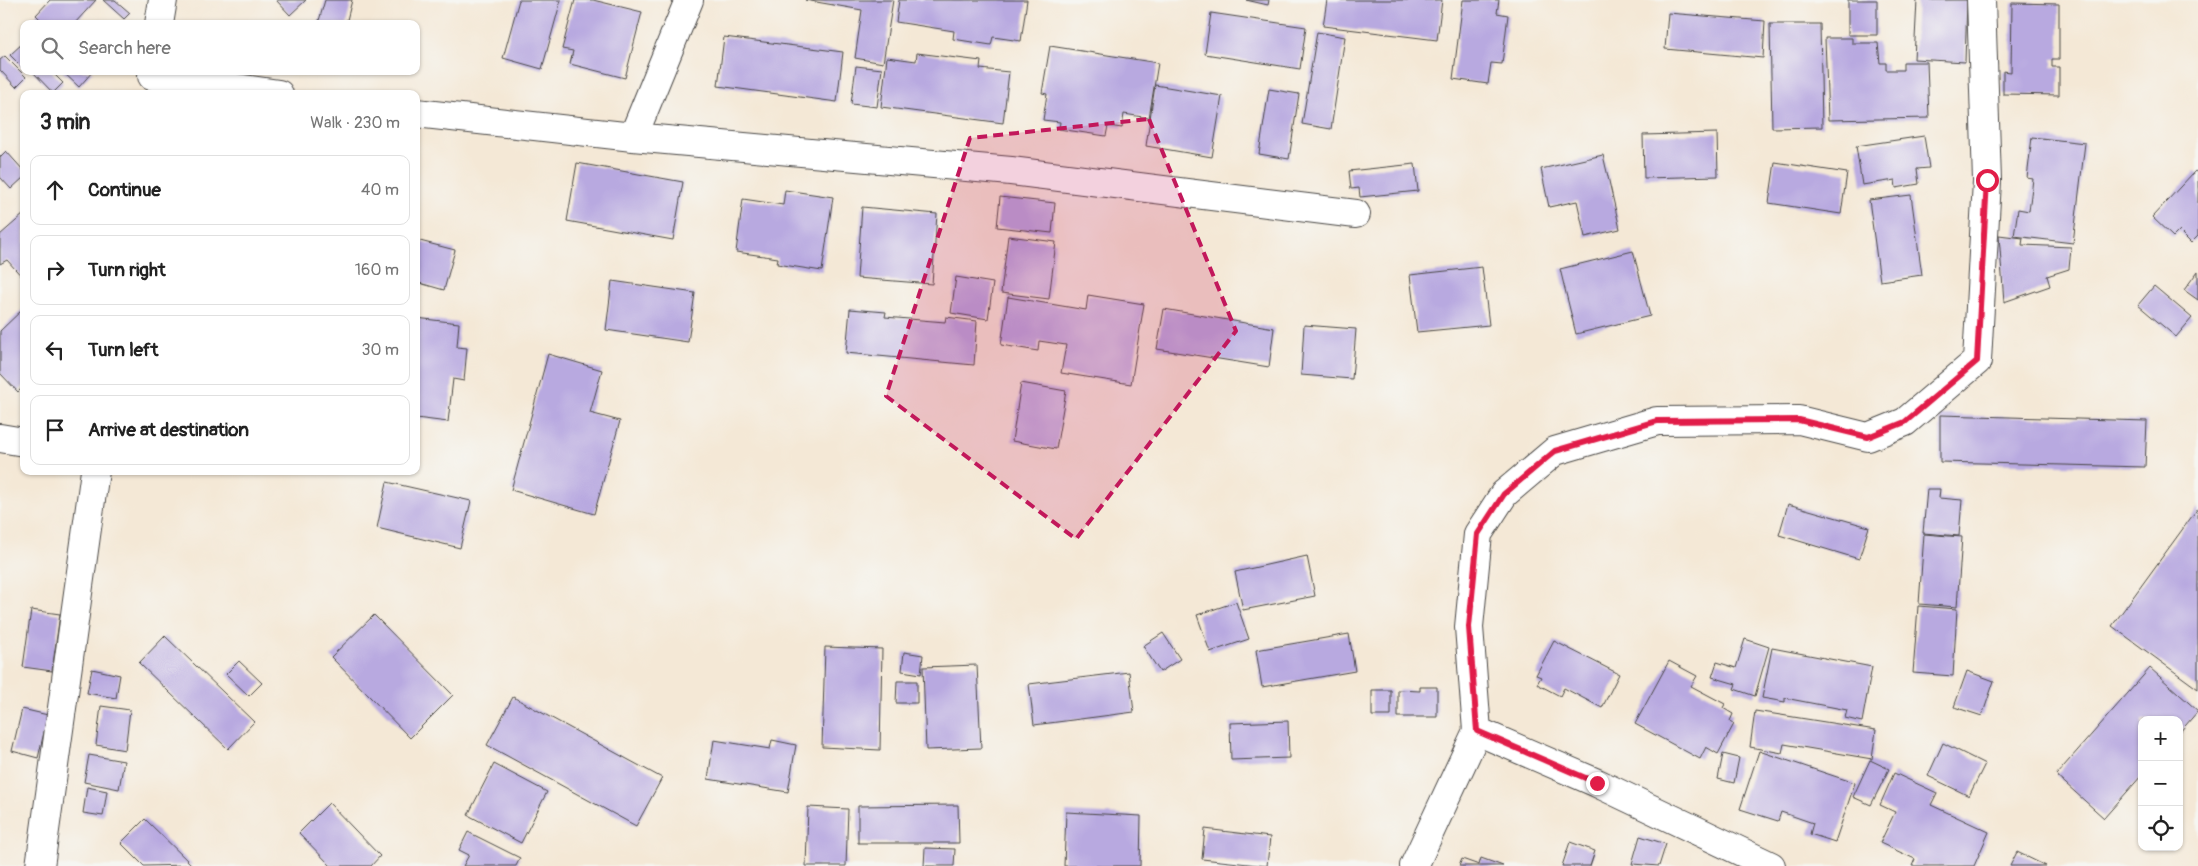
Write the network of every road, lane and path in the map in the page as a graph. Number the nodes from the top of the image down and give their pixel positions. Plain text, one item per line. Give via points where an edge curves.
1 (163, 0) edge
2 (689, 0) edge
3 (1981, 0) edge
4 (160, 20) edge
5 (151, 80) edge
6 (242, 90) edge
7 (420, 113) edge
8 (633, 137) junction
9 (1356, 214) dead end
10 (0, 438) edge
11 (20, 441) edge
12 (94, 475) edge
13 (1477, 731) junction
14 (40, 866) edge
15 (1414, 866) edge
16 (1771, 866) edge

1 - 4 street
2 - 8 street
3 - 13 street via 1987,180 1977,361 1905,422 1868,437 1799,420 1657,421 1555,451 1504,494 1478,534 1469,627
5 - 6 street
7 - 8 street
8 - 9 street via 1011,171
10 - 11 street
12 - 14 street
13 - 15 street
13 - 16 street via 1597,783

